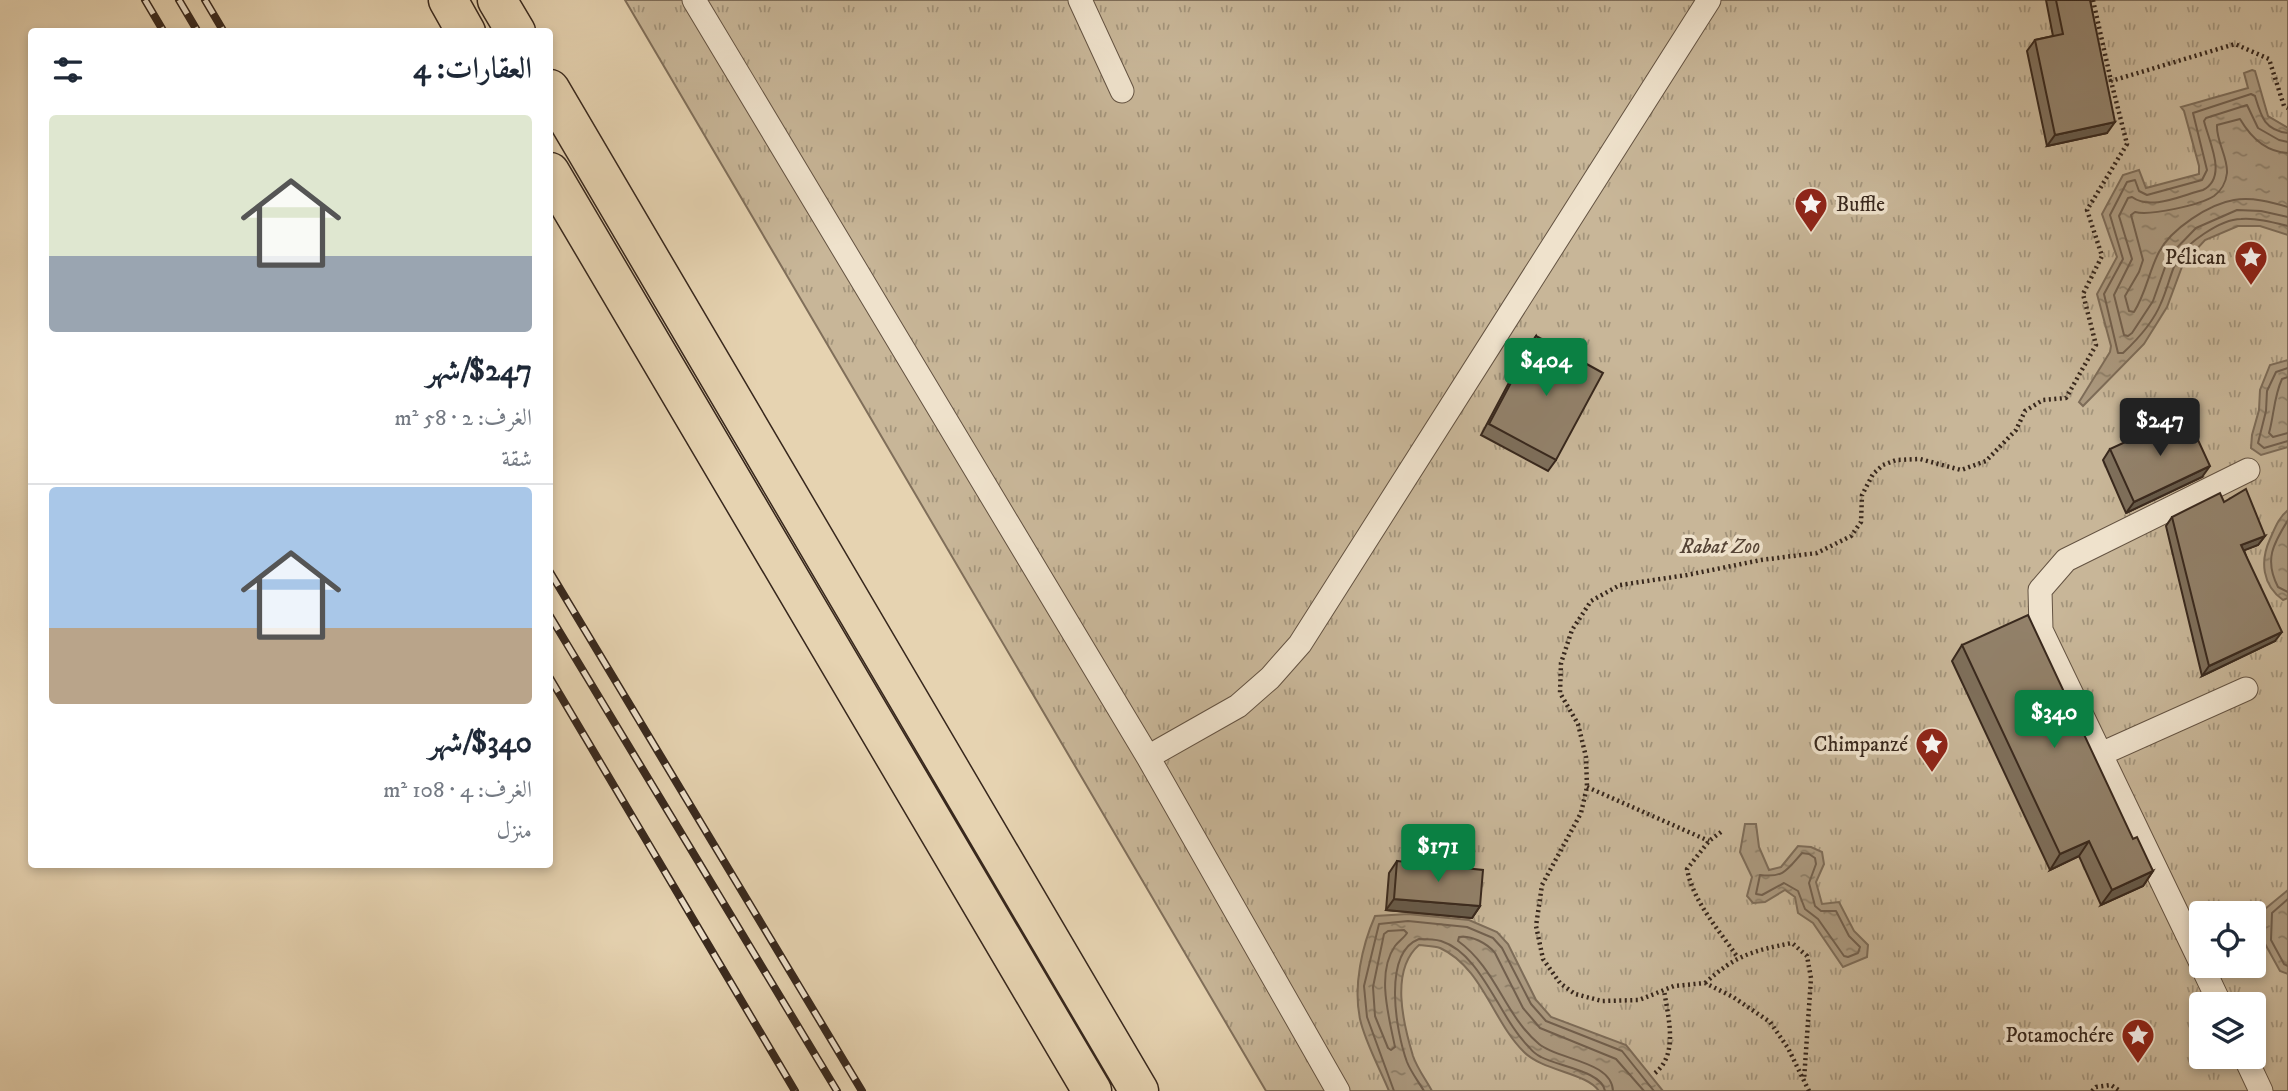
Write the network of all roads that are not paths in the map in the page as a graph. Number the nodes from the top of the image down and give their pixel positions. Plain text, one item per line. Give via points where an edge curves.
1 (448, 0) edge
2 (497, 0) edge
3 (694, 0) edge
4 (1080, 0) edge
5 (1709, 0) edge
6 (464, 28) edge
7 (514, 28) edge
8 (1122, 91) dead end
9 (553, 94) edge
10 (553, 177) edge
11 (2248, 470) dead end
12 (2246, 689) dead end
13 (2101, 754) junction
14 (1149, 757) junction
15 (2189, 938) edge
16 (2251, 1069) edge
17 (1092, 1091) edge
18 (1139, 1091) edge
19 (1338, 1091) edge
20 (2261, 1091) edge

1 - 6 highway
2 - 7 highway
3 - 14 lane
4 - 8 lane
5 - 14 lane via 1300,644 1238,706
9 - 18 highway
10 - 17 highway
11 - 13 lane via 2066,560 2040,590 2041,630
12 - 13 lane
13 - 15 lane
14 - 19 lane
16 - 20 lane

